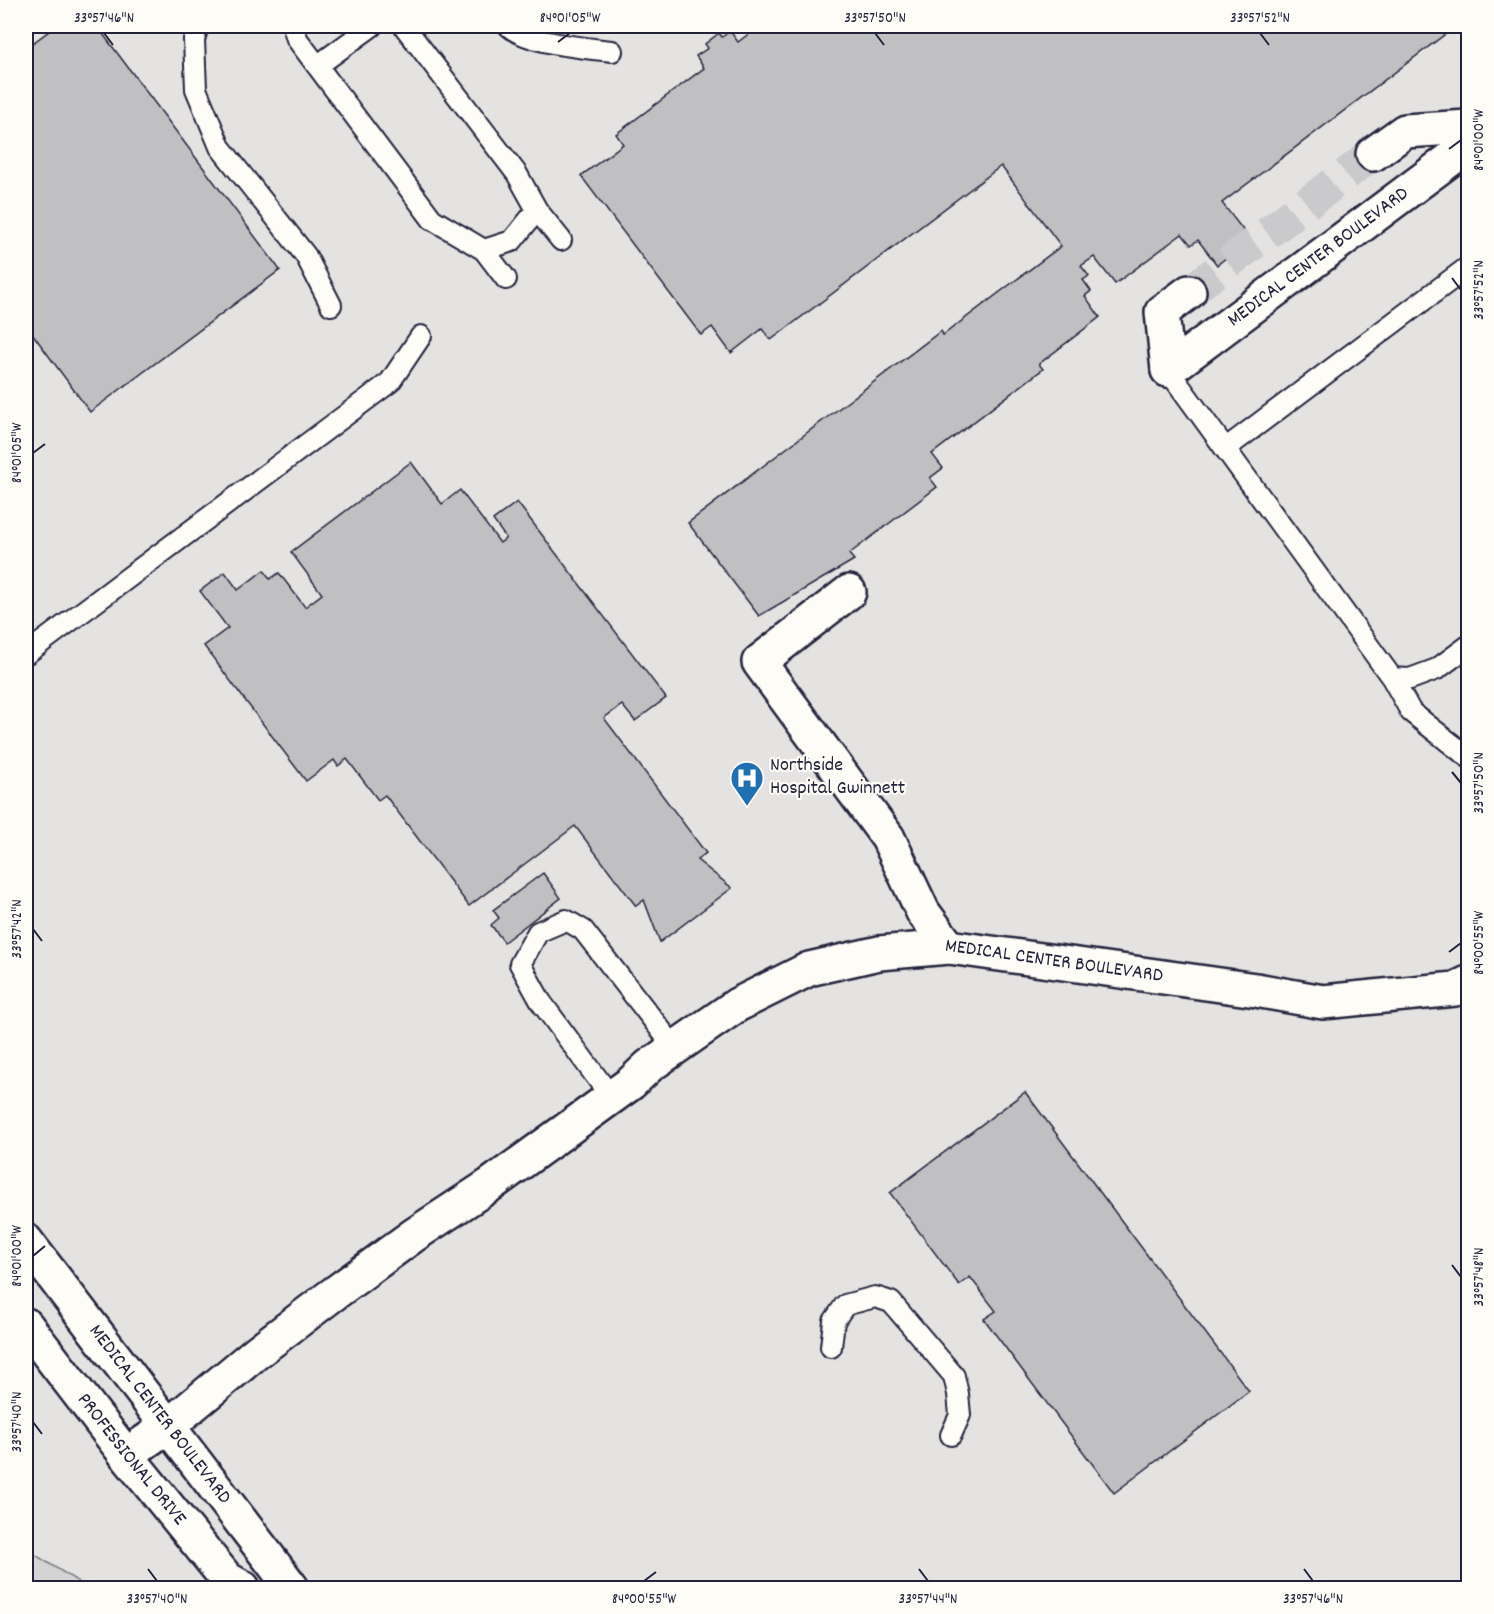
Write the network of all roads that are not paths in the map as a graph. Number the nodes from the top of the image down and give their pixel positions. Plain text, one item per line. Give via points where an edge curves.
1 (198, 26) edge
2 (293, 26) edge
3 (372, 26) edge
4 (404, 26) edge
5 (509, 26) edge
6 (612, 51) dead end
7 (317, 66) junction
8 (1468, 127) edge
9 (1468, 146) edge
10 (1373, 154) tunnel mouth
11 (537, 210) junction
12 (561, 240) dead end
13 (484, 250) junction
14 (1468, 267) edge
15 (506, 279) dead end
16 (1189, 292) tunnel mouth
17 (331, 305) dead end
18 (421, 336) dead end
19 (1168, 370) junction
20 (1225, 449) junction
21 (849, 592) dead end
22 (1468, 646) edge
23 (26, 654) edge
24 (1392, 678) junction
25 (1468, 757) edge
26 (949, 948) junction
27 (1468, 983) edge
28 (675, 1048) junction
29 (611, 1097) junction
30 (26, 1241) edge
31 (26, 1325) edge
32 (831, 1347) dead end
33 (168, 1426) junction
34 (951, 1435) dead end
35 (126, 1455) junction
36 (243, 1588) edge
37 (292, 1588) edge

1 - 17 lane via 196,89 220,147 306,256
2 - 7 lane via 297,39
3 - 7 lane
4 - 11 lane via 517,174
5 - 6 lane via 555,44
7 - 13 lane via 432,219
8 - 10 street via 1405,131
9 - 19 street, MEDICAL CENTER BOULEVARD
11 - 12 lane
11 - 13 lane via 512,241
13 - 15 lane
14 - 20 lane
16 - 19 street via 1162,312
18 - 23 lane via 390,382
19 - 20 lane
20 - 24 lane
21 - 26 street, MEDICAL CENTER BOULEVARD via 759,662 888,838 923,912
22 - 24 lane via 1437,669 1410,680
24 - 25 lane via 1411,712
26 - 27 street, MEDICAL CENTER BOULEVARD via 1323,1002 1455,989
26 - 28 street via 879,953 809,969 737,1005
28 - 29 street
28 - 29 lane via 583,930 566,920 538,932 520,964 541,1002
29 - 33 street via 328,1298
30 - 33 street, MEDICAL CENTER BOULEVARD
31 - 35 street, PROFESSIONAL DRIVE
32 - 34 lane via 834,1321 845,1305 875,1297 891,1302 954,1376 960,1415
33 - 35 street
33 - 37 street, MEDICAL CENTER BOULEVARD
35 - 36 street, PROFESSIONAL DRIVE via 227,1578

